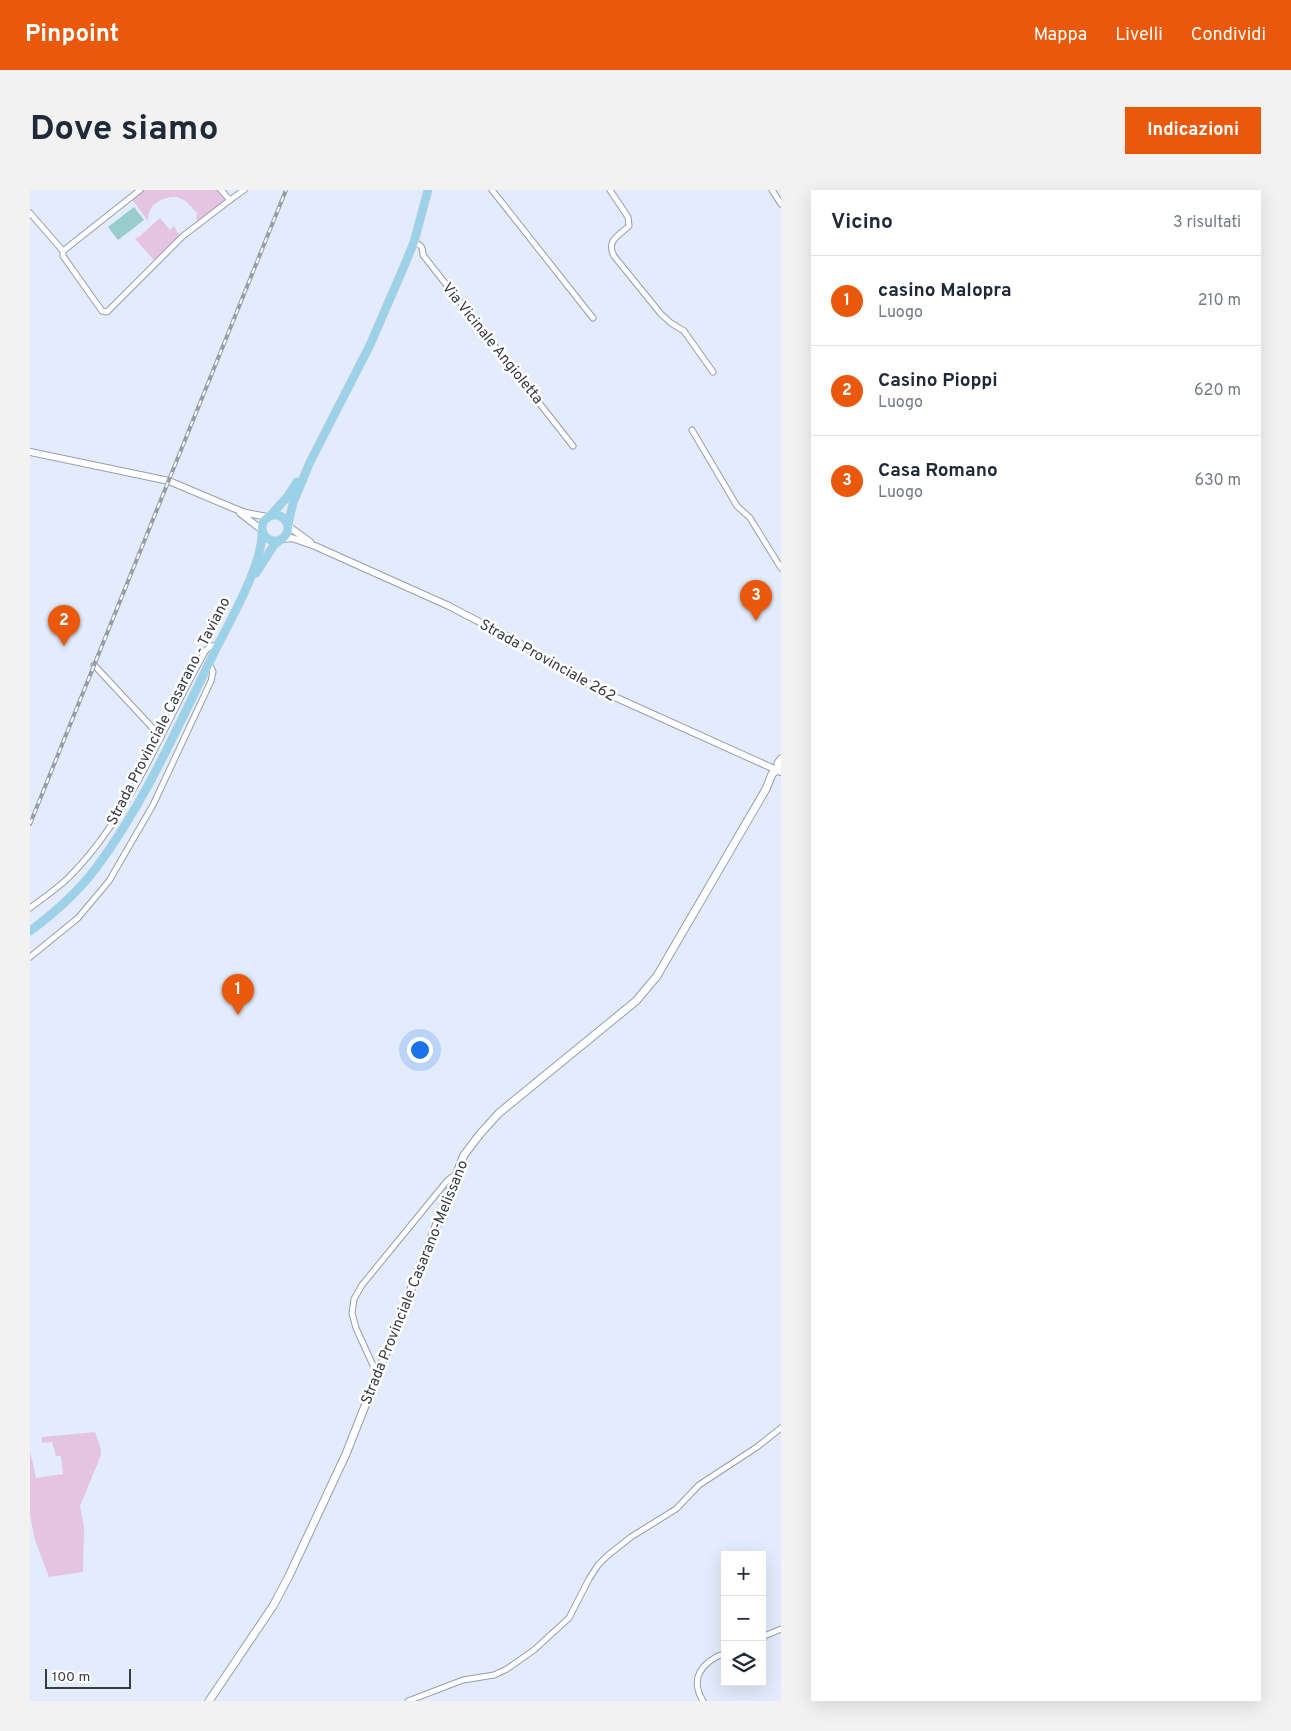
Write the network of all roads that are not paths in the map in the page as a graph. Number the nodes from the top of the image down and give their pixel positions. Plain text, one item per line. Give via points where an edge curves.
1 (140, 190) edge
2 (221, 190) edge
3 (244, 190) edge
4 (428, 190) edge
5 (492, 190) edge
6 (610, 190) edge
7 (772, 190) edge
8 (230, 200) junction
9 (781, 204) edge
10 (30, 212) edge
11 (414, 242) junction
12 (63, 251) junction
13 (593, 318) dead end
14 (713, 372) dead end
15 (692, 430) dead end
16 (573, 446) dead end
17 (30, 452) edge
18 (310, 462) junction
19 (233, 508) junction
20 (269, 516) junction
21 (288, 525) junction
22 (262, 531) junction
23 (282, 539) junction
24 (315, 546) junction
25 (781, 568) edge
26 (245, 589) junction
27 (218, 645) junction
28 (209, 662) junction
29 (94, 665) dead end
30 (161, 736) junction
31 (781, 759) edge
32 (780, 770) edge
33 (30, 908) edge
34 (30, 931) edge
35 (30, 957) edge
36 (457, 1173) junction
37 (377, 1374) junction
38 (781, 1428) edge
39 (781, 1630) edge
40 (766, 1636) edge
41 (721, 1654) edge
42 (209, 1701) edge
43 (408, 1701) edge
44 (703, 1701) edge

1 - 12 street
2 - 8 street
3 - 8 street
4 - 11 main road, Strada Provinciale Casarano - Taviano
5 - 13 street
6 - 14 street via 628,217 629,226 611,243 610,249 661,314 684,331
7 - 9 street
8 - 12 street via 183,236 107,312 102,311 63,256
10 - 12 street
11 - 16 street, Via Vicinale Angioletta via 421,246 423,255
11 - 18 main road, Strada Provinciale Casarano - Taviano via 370,345
15 - 25 street via 737,506 750,518
17 - 19 street via 169,480
18 - 20 main road, Strada Provinciale Casarano - Taviano via 288,496
18 - 21 main road, Strada Provinciale Casarano - Taviano via 293,503
19 - 20 street
19 - 22 street
20 - 21 main road via 283,517
20 - 22 main road, Strada Provinciale Casarano - Taviano via 263,522
21 - 23 main road, Strada Provinciale Casarano - Taviano
21 - 24 street
22 - 23 main road via 269,540
22 - 26 main road, Strada Provinciale Casarano - Taviano via 260,551
23 - 24 street via 292,538
23 - 26 main road, Strada Provinciale Casarano - Taviano via 274,545
24 - 32 street, Strada Provinciale 262 via 449,606 597,689
26 - 27 main road, Strada Provinciale Casarano - Taviano
27 - 28 main road, Strada Provinciale Casarano - Taviano
27 - 30 street via 206,650
28 - 34 main road, Strada Provinciale Casarano - Taviano via 119,836 89,876
28 - 35 street via 213,672 211,681 153,805 109,881 78,918
29 - 30 street
30 - 33 street via 101,840 66,880
31 - 32 main road, Strada Provinciale Casarano-Melissano via 778,764
32 - 36 main road, Strada Provinciale Casarano-Melissano via 657,976 636,1001 499,1114 464,1155
36 - 37 main road, Strada Provinciale Casarano-Melissano
36 - 37 street via 447,1181 354,1299 352,1313 356,1328
37 - 42 main road, Strada Provinciale Casarano-Melissano via 346,1454 289,1576 273,1606
38 - 43 street via 699,1485 676,1509 607,1556 589,1579 568,1618 534,1650 494,1676 463,1680
39 - 40 street
41 - 44 street via 704,1666 698,1675 697,1692

